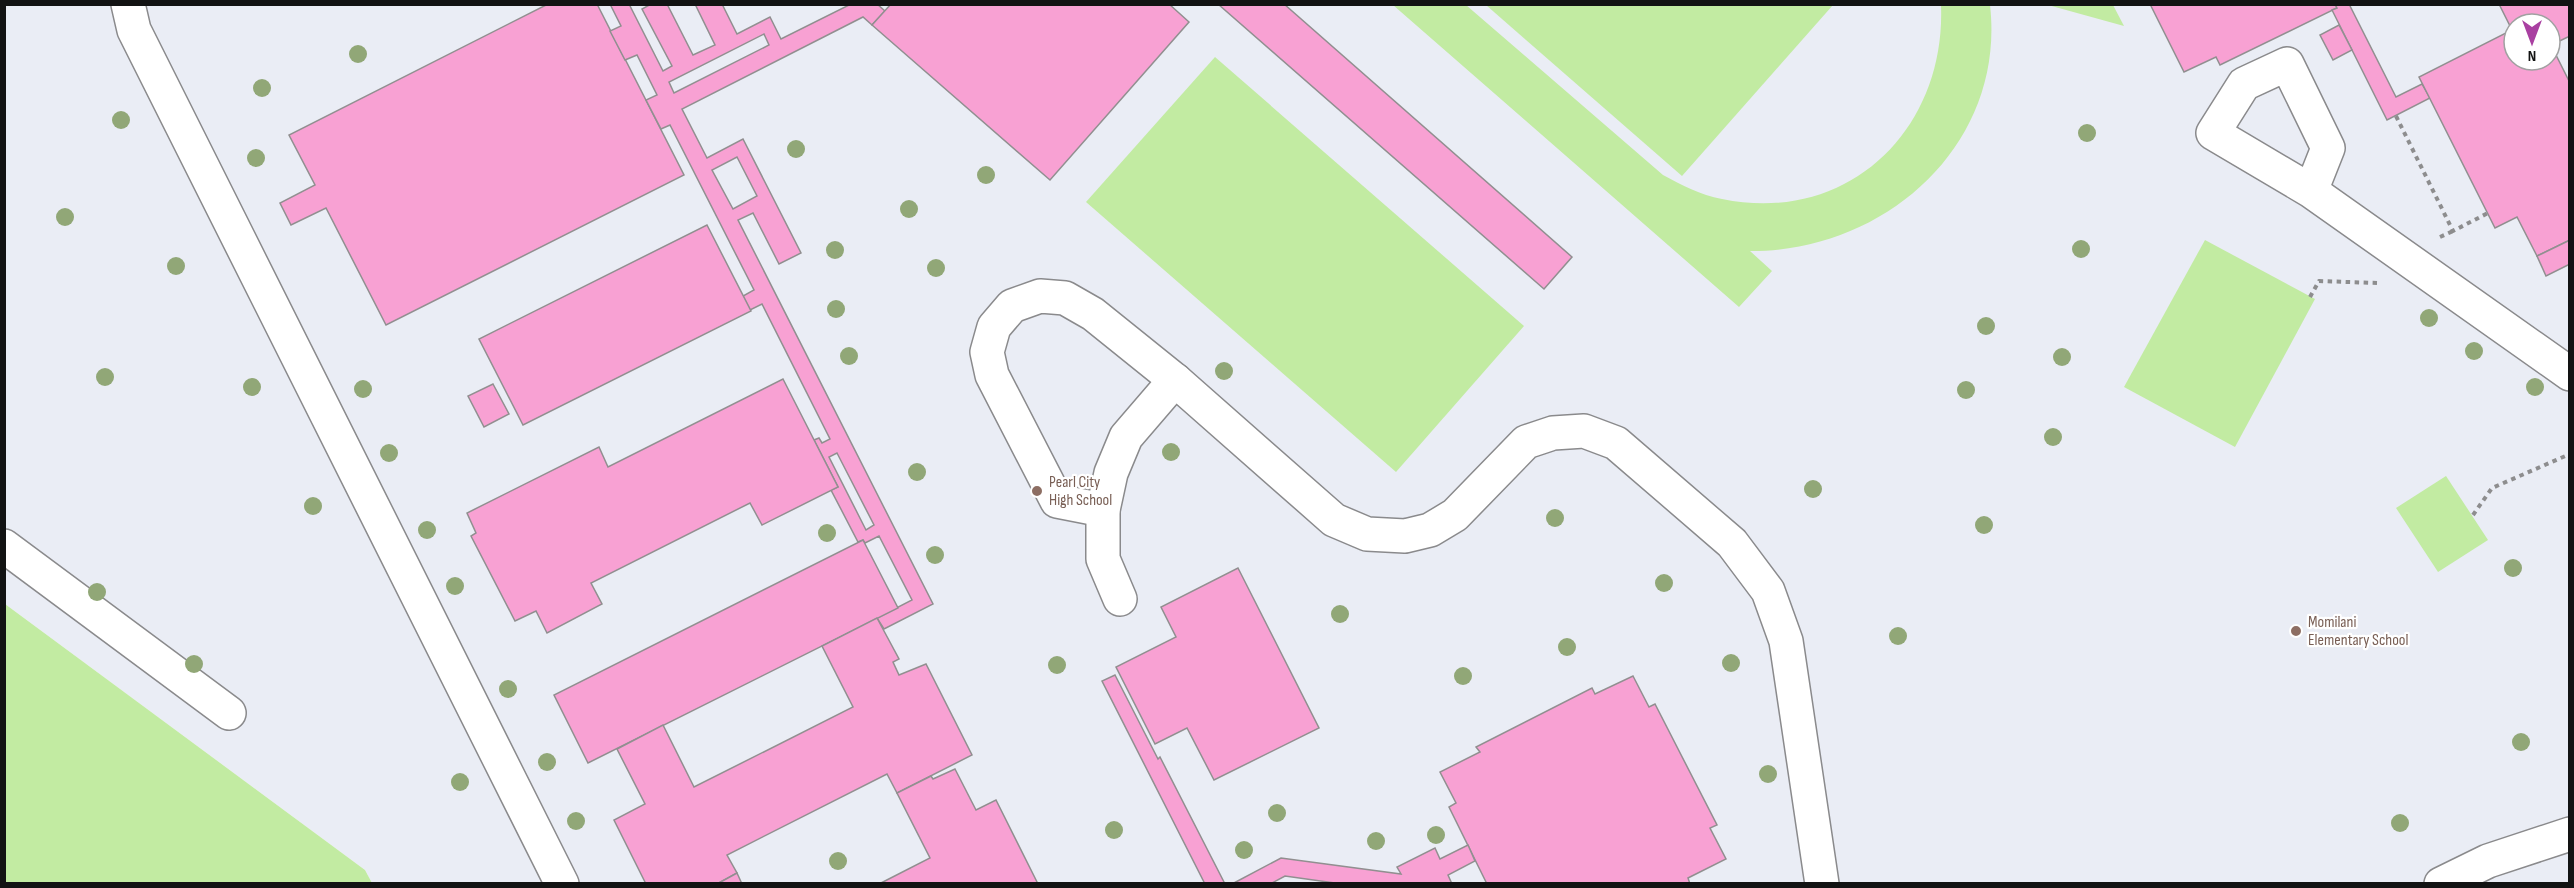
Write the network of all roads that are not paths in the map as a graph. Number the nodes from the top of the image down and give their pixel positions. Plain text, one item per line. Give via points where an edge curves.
1 (131, 17) edge
2 (2311, 191) dead end
3 (2570, 374) edge
4 (1175, 380) junction
5 (1103, 510) junction
6 (4, 546) edge
7 (1120, 599) dead end
8 (229, 713) dead end
9 (2570, 834) edge
10 (562, 884) edge
11 (1822, 884) edge
12 (2441, 884) edge

1 - 10 lane
2 - 3 lane
4 - 5 lane via 1126,437 1111,473
4 - 5 lane via 1093,314 1065,298 1040,296 1012,306 994,327 987,352 992,375 1057,501
4 - 11 lane via 1334,520 1367,534 1405,536 1430,530 1455,515 1526,442 1552,434 1584,431 1616,443 1732,543 1768,591 1786,641
5 - 7 lane via 1103,559
6 - 8 lane
9 - 12 lane via 2488,861

